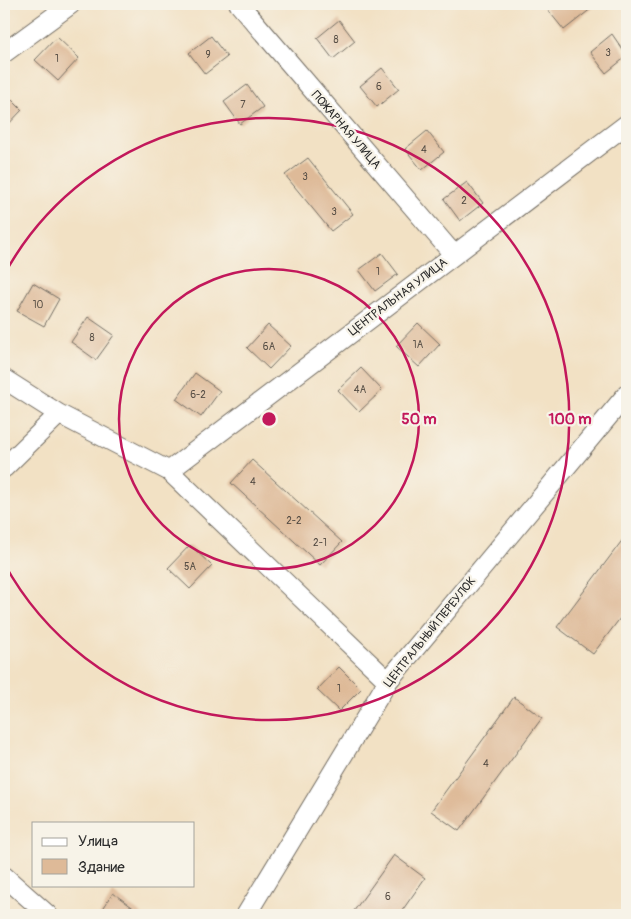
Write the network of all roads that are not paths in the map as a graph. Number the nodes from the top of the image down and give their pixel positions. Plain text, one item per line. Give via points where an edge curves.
1 (71, 4) edge
2 (239, 4) edge
3 (4, 53) edge
4 (627, 124) edge
5 (454, 255) junction
6 (4, 379) edge
7 (627, 394) edge
8 (59, 414) junction
9 (4, 468) edge
10 (169, 471) junction
11 (388, 681) junction
12 (4, 876) edge
13 (48, 915) edge
14 (246, 915) edge

1 - 3 street
2 - 5 street, ПОЖАРНАЯ УЛИЦА
4 - 5 street, ЦЕНТРАЛЬНАЯ УЛИЦА
5 - 10 street, ЦЕНТРАЛЬНАЯ УЛИЦА
6 - 8 street
7 - 11 street, ЦЕНТРАЛЬНЫЙ ПЕРЕУЛОК
8 - 9 street
8 - 10 street
10 - 11 street
11 - 14 street, ЦЕНТРАЛЬНЫЙ ПЕРЕУЛОК
12 - 13 street

